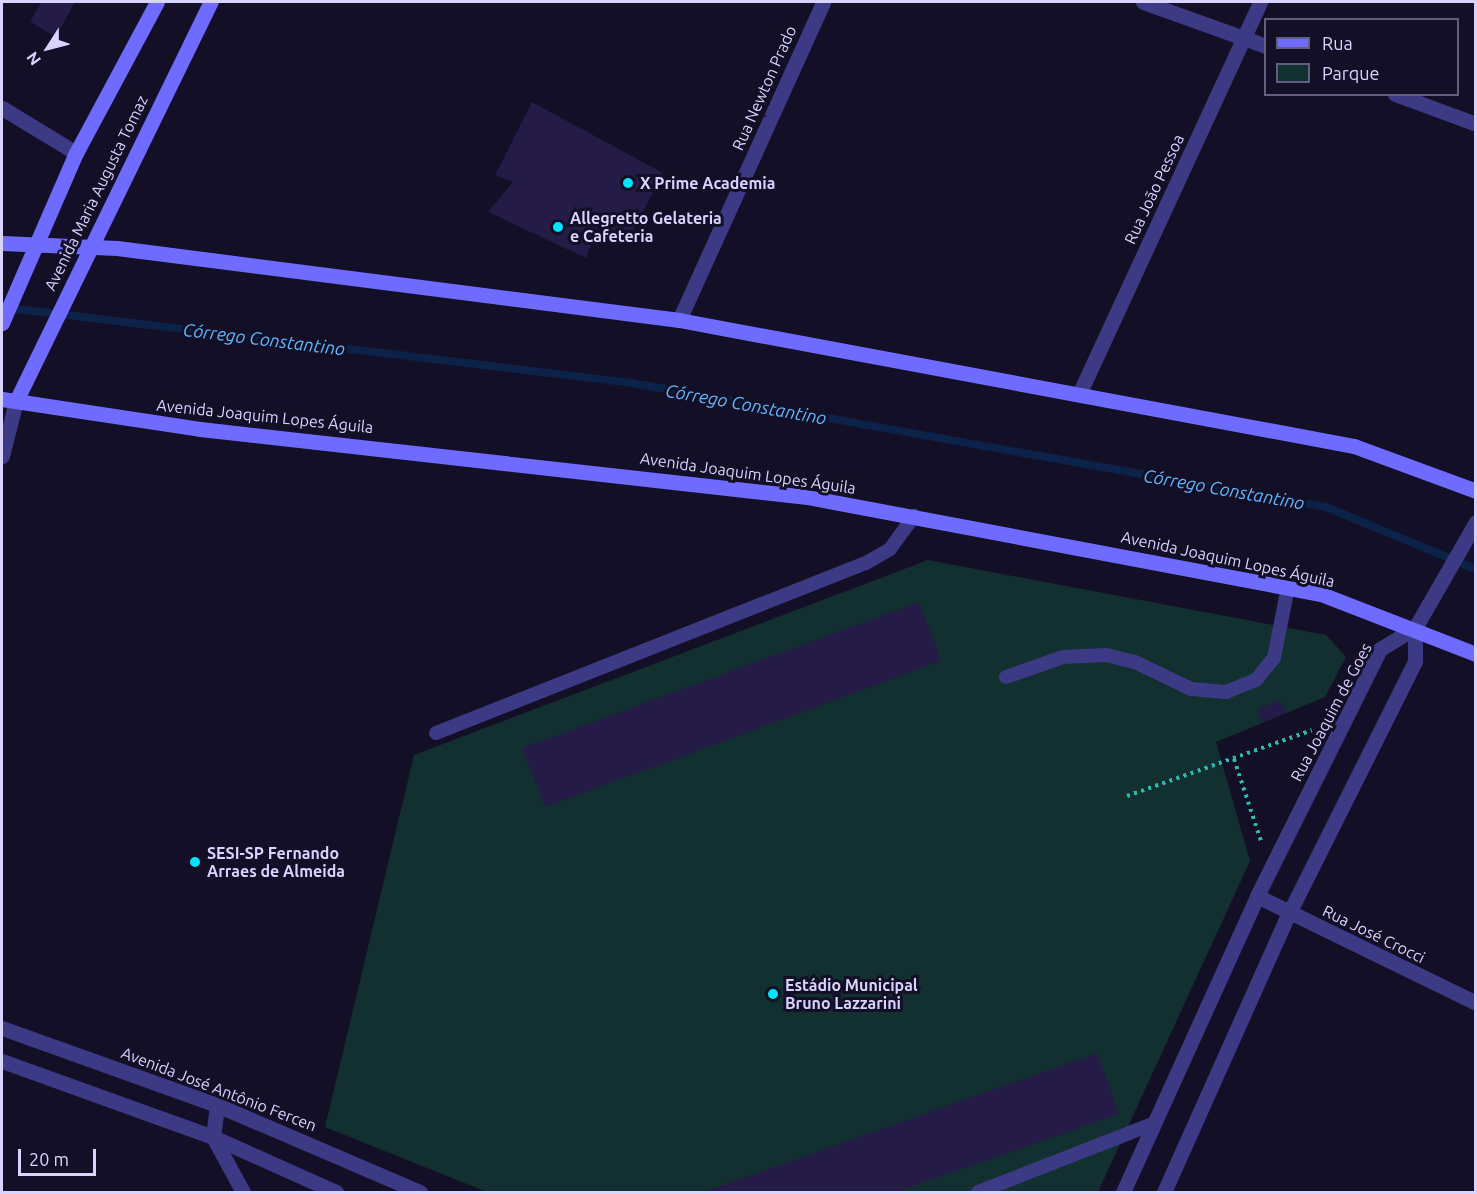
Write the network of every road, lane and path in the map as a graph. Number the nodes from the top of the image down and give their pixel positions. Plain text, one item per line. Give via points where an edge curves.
1 (157, 2) edge
2 (211, 2) edge
3 (823, 2) edge
4 (1143, 2) edge
5 (1260, 2) edge
6 (1243, 38) junction
7 (1264, 45) edge
8 (1400, 96) edge
9 (2, 108) edge
10 (1476, 124) edge
11 (76, 153) junction
12 (2, 243) edge
13 (37, 247) junction
14 (89, 249) junction
15 (679, 321) junction
16 (2, 323) edge
17 (1080, 392) junction
18 (9, 400) edge
19 (2, 456) edge
20 (1476, 491) edge
21 (914, 516) junction
22 (1476, 522) edge
23 (1288, 587) junction
24 (1415, 628) junction
25 (1476, 654) edge
26 (1006, 677) dead end
27 (1312, 730) dead end
28 (436, 733) dead end
29 (1234, 759) junction
30 (1127, 796) dead end
31 (1262, 841) dead end
32 (1257, 896) junction
33 (1289, 913) junction
34 (1476, 1003) edge
35 (2, 1028) edge
36 (2, 1061) edge
37 (217, 1105) junction
38 (1155, 1123) junction
39 (213, 1137) junction
40 (243, 1192) edge
41 (336, 1192) edge
42 (420, 1192) edge
43 (978, 1192) edge
44 (1124, 1192) edge
45 (1164, 1192) edge

1 - 11 main road, Avenida Maria Augusta Tomaz
2 - 14 main road, Avenida Maria Augusta Tomaz
3 - 15 street, Rua Newton Prado
4 - 6 street
5 - 6 street, Rua João Pessoa
6 - 7 street
6 - 17 street, Rua João Pessoa
8 - 10 street
9 - 11 street
11 - 13 main road, Avenida Maria Augusta Tomaz
12 - 13 main road
13 - 14 main road
13 - 16 main road, Avenida Maria Augusta Tomaz
14 - 15 main road via 117,248
14 - 18 main road, Avenida Maria Augusta Tomaz via 27,375
15 - 17 main road
17 - 20 main road via 1354,446
18 - 19 street
18 - 21 main road, Avenida Joaquim Lopes Águila via 200,429 796,495
21 - 23 main road, Avenida Joaquim Lopes Águila
21 - 28 lane via 890,549 866,563
22 - 24 street
23 - 24 main road, Avenida Joaquim Lopes Águila
23 - 26 lane via 1274,658 1256,680 1226,692 1191,689 1135,662 1106,656 1063,657
24 - 25 main road, Avenida Joaquim Lopes Águila
24 - 32 street, Rua Joaquim de Goes via 1380,649
24 - 33 street via 1415,662
27 - 29 path
29 - 30 path
29 - 31 path
32 - 33 street, Rua José Crocci
32 - 38 street, Rua Joaquim de Goes
33 - 34 street, Rua José Crocci
33 - 45 street
35 - 37 street, Avenida José Antônio Fercen
36 - 39 street
37 - 39 street
37 - 42 street, Avenida José Antônio Fercen
38 - 43 lane
38 - 44 street, Rua Joaquim de Goes
39 - 40 street
39 - 41 street

